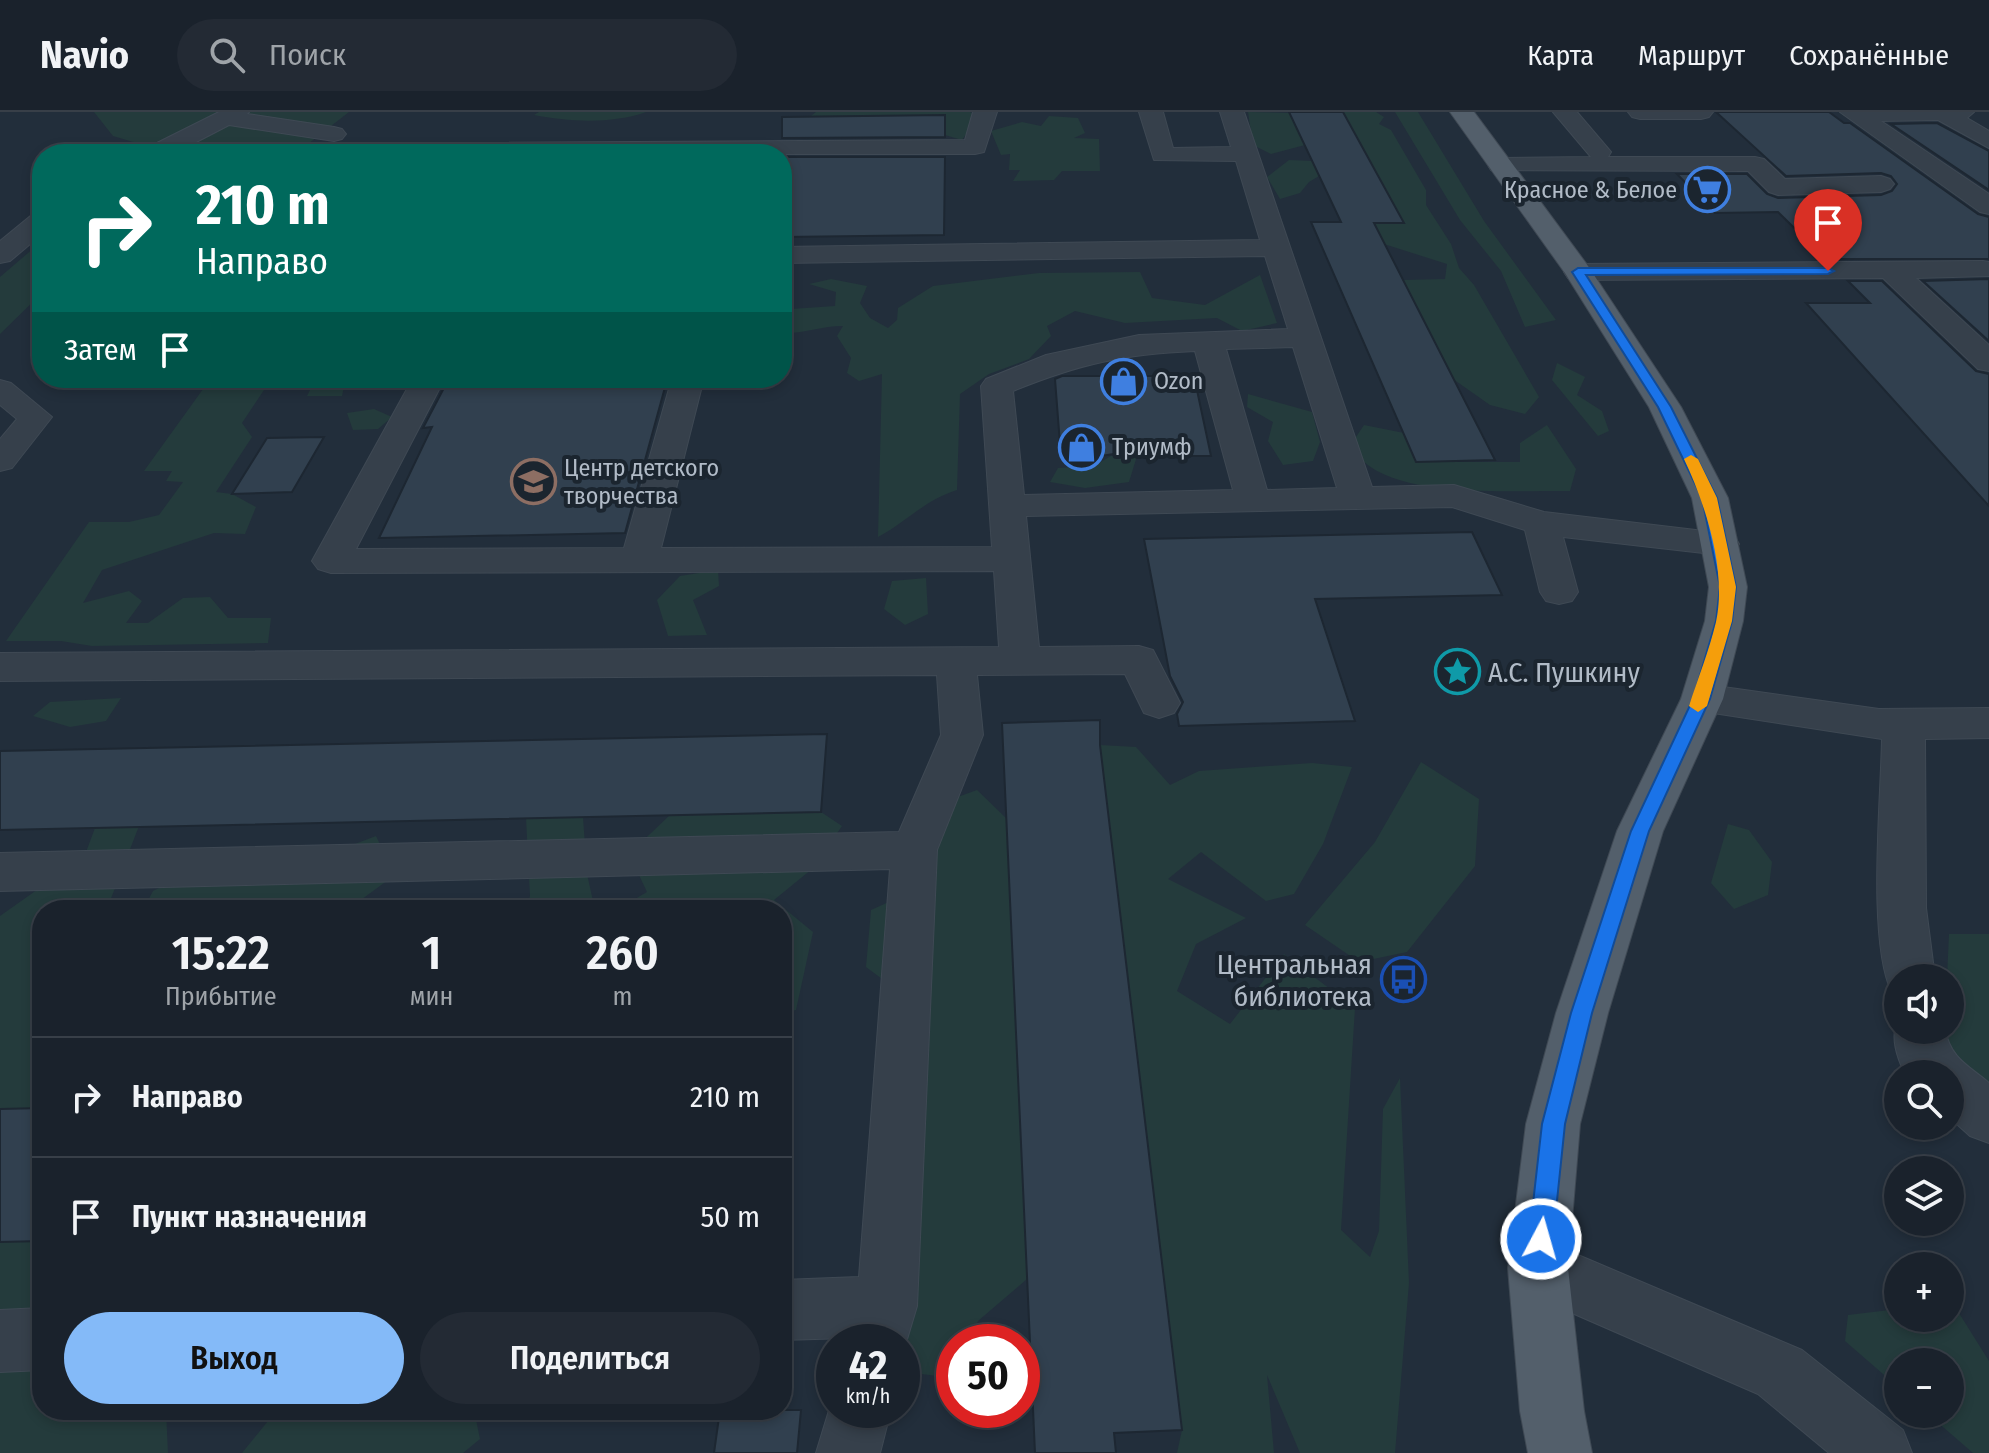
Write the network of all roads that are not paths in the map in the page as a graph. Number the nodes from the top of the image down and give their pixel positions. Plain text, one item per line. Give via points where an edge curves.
1 (985, 112) edge
2 (1151, 112) edge
3 (1232, 112) edge
4 (1462, 112) edge
5 (1565, 112) edge
6 (1640, 112) edge
7 (1701, 112) edge
8 (1942, 112) edge
9 (1962, 112) edge
10 (1854, 113) edge
11 (232, 115) edge
12 (332, 140) edge
13 (1989, 141) edge
14 (174, 144) edge
15 (699, 144) edge
16 (792, 145) edge
17 (1599, 152) dead end
18 (1245, 154) junction
19 (1500, 165) junction
20 (1881, 184) dead end
21 (1989, 206) edge
22 (32, 228) edge
23 (1276, 248) junction
24 (0, 255) edge
25 (792, 255) edge
26 (1983, 269) dead end
27 (1892, 271) junction
28 (1578, 272) junction
29 (1305, 337) junction
30 (1208, 341) junction
31 (1989, 362) edge
32 (424, 388) edge
33 (685, 388) edge
34 (0, 390) edge
35 (0, 461) edge
36 (1358, 499) junction
37 (1253, 501) junction
38 (1009, 506) junction
39 (1541, 523) junction
40 (1721, 544) junction
41 (1013, 559) junction
42 (639, 561) junction
43 (1559, 592) dead end
44 (1020, 661) junction
45 (956, 662) junction
46 (0, 667) edge
47 (1702, 699) junction
48 (1159, 703) dead end
49 (1904, 722) junction
50 (1989, 723) edge
51 (914, 850) junction
52 (0, 872) edge
53 (1908, 964) edge
54 (1964, 1096) edge
55 (1989, 1118) edge
56 (1538, 1268) junction
57 (792, 1311) edge
58 (882, 1324) edge
59 (32, 1339) edge
60 (0, 1341) edge
61 (854, 1428) edge
62 (848, 1453) edge
63 (1560, 1453) edge
64 (1880, 1453) edge

1 - 16 lane via 975,147
2 - 18 lane via 1163,155
3 - 18 lane
4 - 19 main road
5 - 17 lane
6 - 7 lane
8 - 9 lane
8 - 10 lane
8 - 13 lane
10 - 21 lane
11 - 12 lane
11 - 14 lane
12 - 15 lane
18 - 23 lane
19 - 20 lane via 1755,164 1778,187
19 - 28 main road
22 - 24 lane
23 - 25 lane
23 - 29 lane
26 - 27 lane
27 - 28 lane
27 - 31 lane
28 - 40 main road via 1665,407 1710,498
29 - 30 lane
29 - 36 lane
30 - 37 lane
30 - 38 lane via 1139,344 1057,362 997,386
32 - 42 lane via 331,561
33 - 42 lane
34 - 35 lane via 36,417
36 - 37 lane
36 - 39 lane via 1454,496
37 - 38 lane
38 - 41 lane
39 - 40 lane
39 - 43 lane
40 - 47 main road via 1728,587 1724,621
41 - 42 lane
41 - 44 lane
44 - 45 lane
44 - 48 lane via 1139,660
45 - 46 lane
45 - 51 lane via 962,735
47 - 49 lane via 1879,724
47 - 56 main road via 1640,831 1582,1013 1553,1124
49 - 50 lane
49 - 53 lane via 1902,908
51 - 52 lane
51 - 58 lane
54 - 55 lane
56 - 63 main road
56 - 64 lane via 1780,1372
57 - 58 lane
59 - 60 lane
61 - 62 lane

